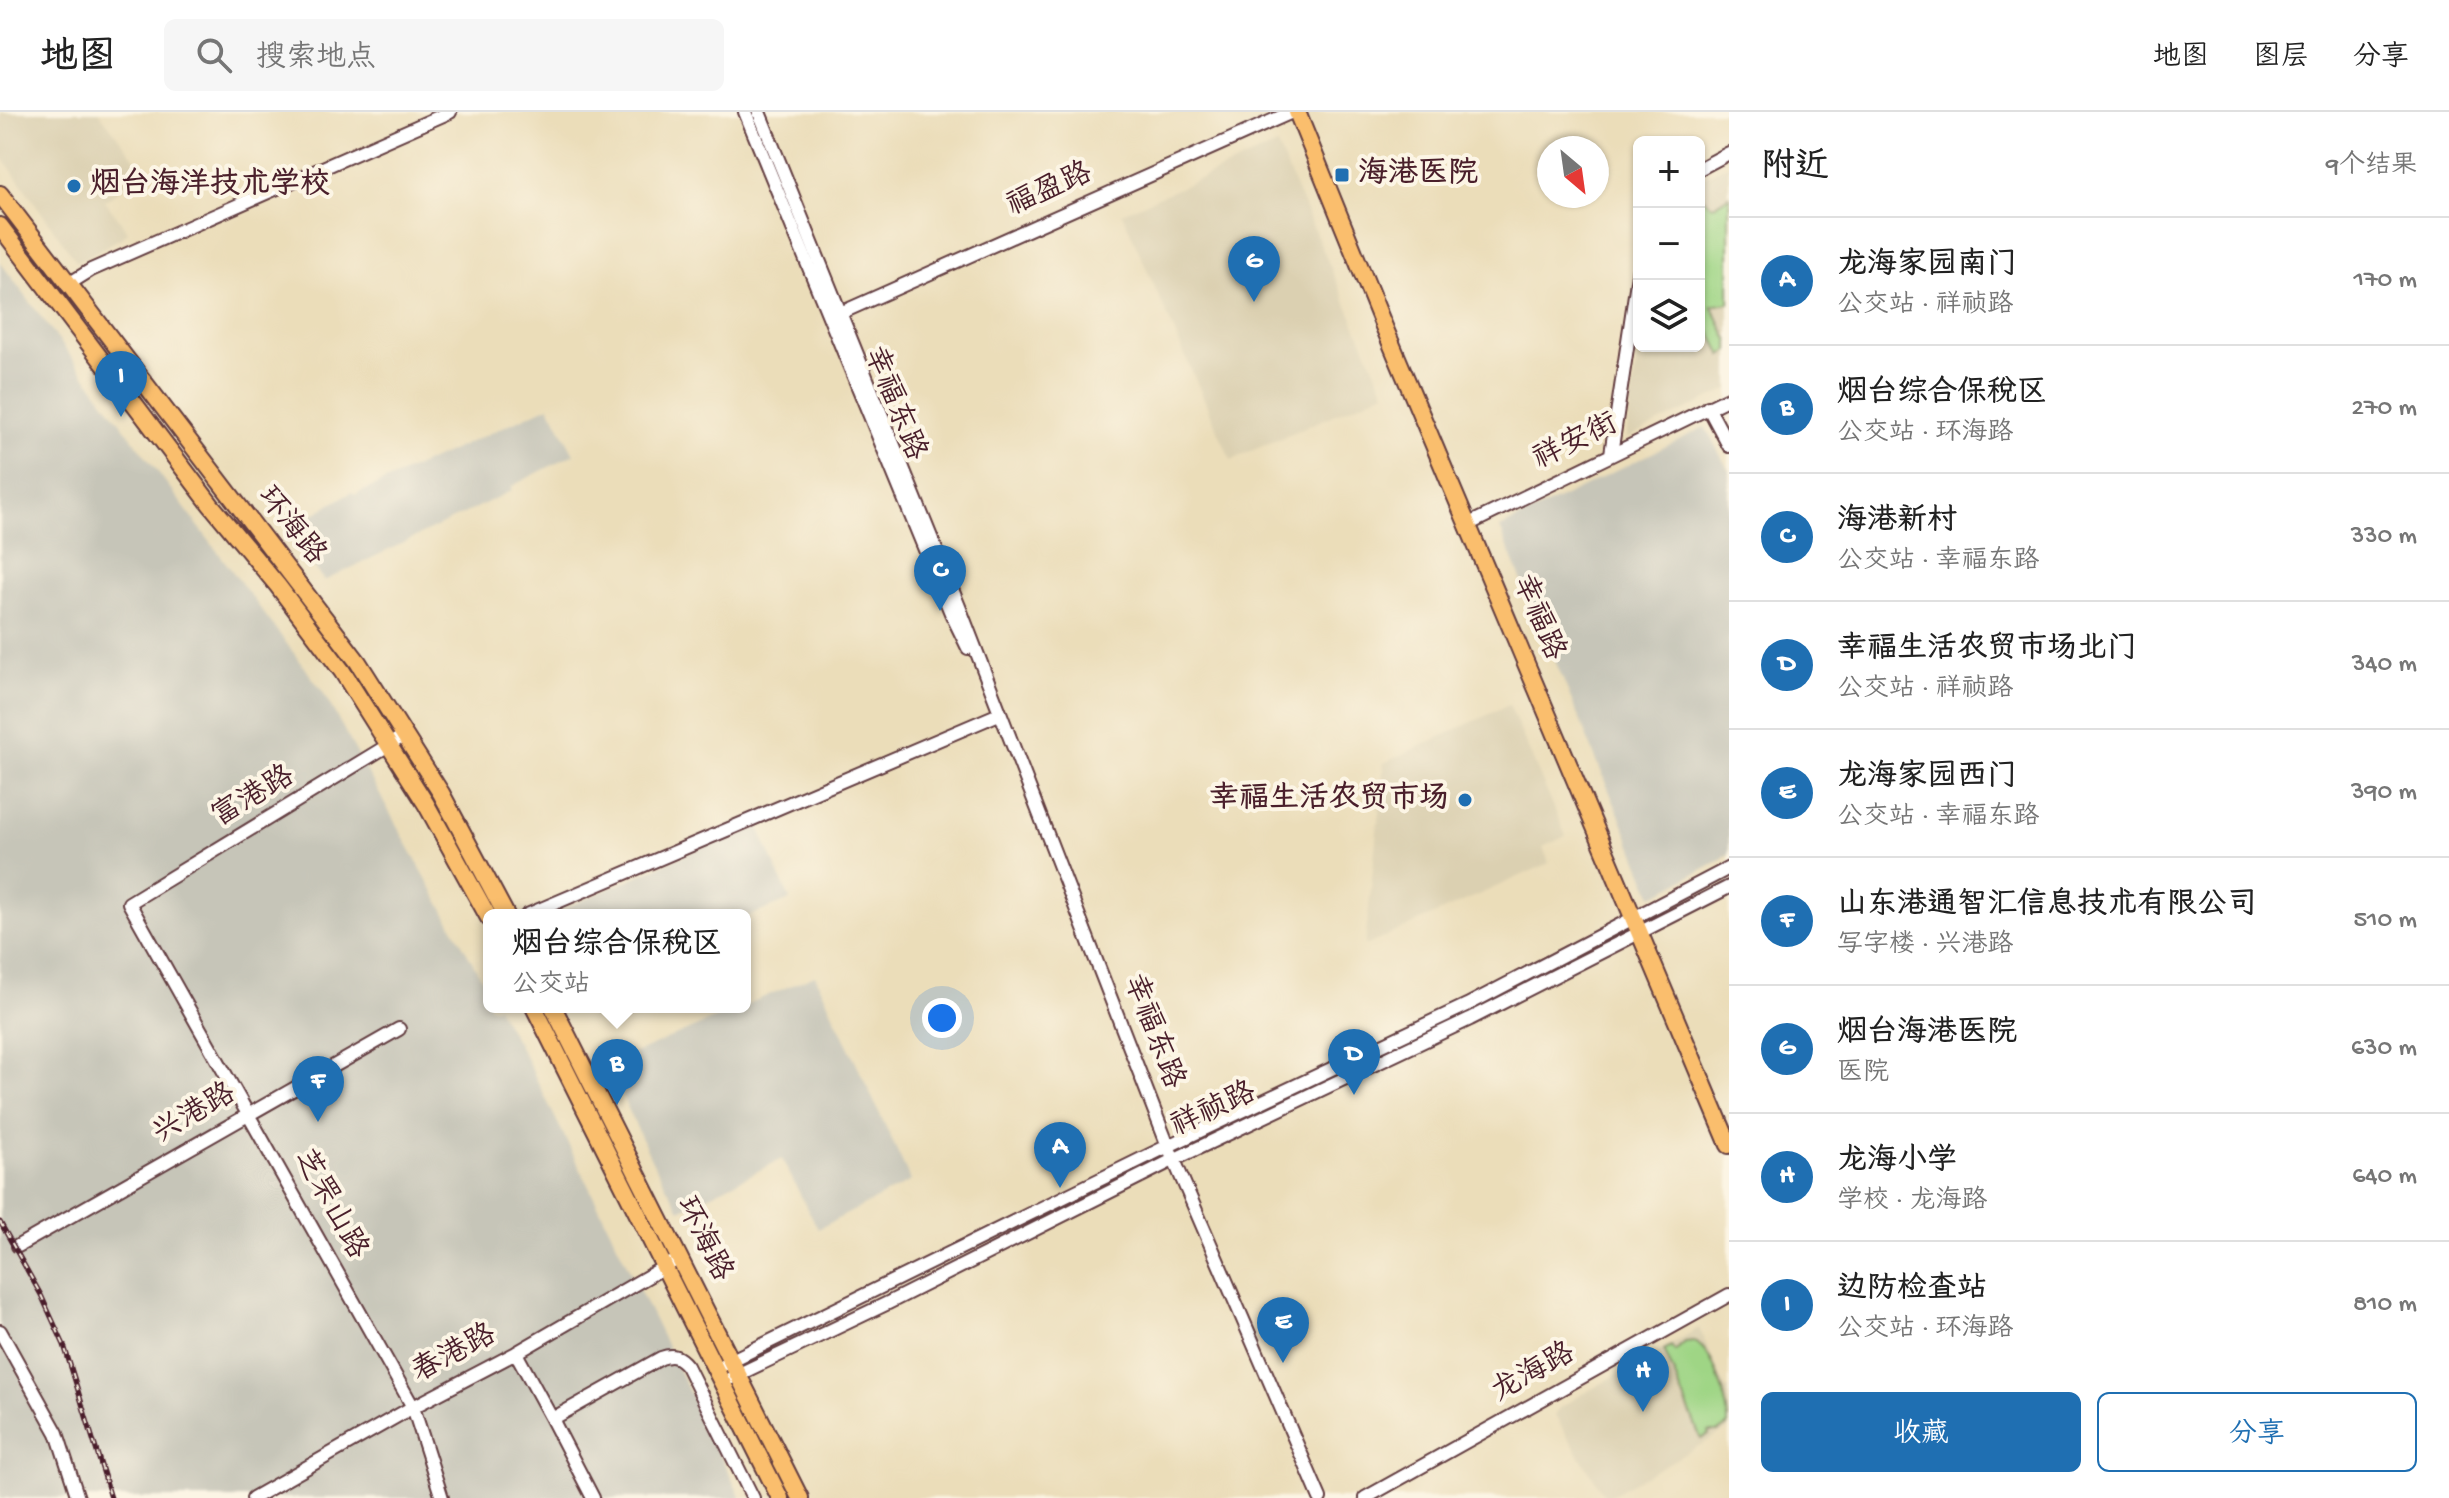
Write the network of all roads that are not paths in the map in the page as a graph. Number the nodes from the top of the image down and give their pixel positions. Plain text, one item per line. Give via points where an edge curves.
1 (450, 112) edge
2 (745, 112) edge
3 (759, 112) edge
4 (1294, 112) edge
5 (1309, 112) edge
6 (1729, 153) edge
7 (1705, 166) edge
8 (0, 194) edge
9 (0, 226) edge
10 (1637, 280) edge
11 (67, 285) junction
12 (835, 316) junction
13 (1729, 398) edge
14 (1708, 407) junction
15 (1729, 446) edge
16 (1611, 454) junction
17 (1471, 523) junction
18 (999, 714) junction
19 (405, 735) junction
20 (390, 746) junction
21 (1729, 868) edge
22 (1729, 887) edge
23 (129, 903) joint
24 (484, 909) edge
25 (503, 909) edge
26 (541, 909) edge
27 (1642, 924) junction
28 (537, 1013) edge
29 (556, 1013) edge
30 (399, 1029) dead end
31 (248, 1114) junction
32 (1729, 1119) edge
33 (1729, 1145) edge
34 (1168, 1146) junction
35 (1175, 1159) junction
36 (18, 1246) dead end
37 (681, 1258) junction
38 (664, 1267) junction
39 (1729, 1295) edge
40 (0, 1331) edge
41 (516, 1353) junction
42 (734, 1368) junction
43 (718, 1376) junction
44 (413, 1407) junction
45 (552, 1419) junction
46 (78, 1498) edge
47 (253, 1498) edge
48 (442, 1498) edge
49 (593, 1498) edge
50 (753, 1498) edge
51 (780, 1498) edge
52 (800, 1498) edge
53 (1320, 1498) edge
54 (1365, 1498) edge

1 - 11 street
2 - 12 street, 幸福东路
3 - 12 street, 幸福东路
4 - 12 street, 福盈路
4 - 17 main road, 幸福路
5 - 17 main road, 幸福路
6 - 7 street
8 - 11 main road, 环海路
9 - 20 main road, 环海路 via 342,671
10 - 16 street
11 - 19 main road, 环海路 via 294,576
12 - 18 street, 幸福东路
13 - 14 street, 祥安街
14 - 15 street
14 - 16 street, 祥安街
16 - 17 street, 祥安街
17 - 27 main road, 幸福路
18 - 26 street
18 - 34 street, 幸福东路
19 - 20 street, 富港路
19 - 25 main road, 环海路
20 - 23 street, 富港路
20 - 24 main road, 环海路
21 - 27 street, 祥祯路
22 - 27 street, 祥祯路
23 - 31 street, 芝罘山路
27 - 32 main road, 幸福路
27 - 33 main road, 幸福路
27 - 34 street, 祥祯路
27 - 35 street, 祥祯路 via 1470,1019
28 - 38 main road, 环海路
29 - 37 main road, 环海路
30 - 31 street, 兴港路
31 - 36 street, 兴港路
31 - 44 street, 芝罘山路
34 - 35 street, 幸福东路
34 - 42 street, 祥祯路
35 - 42 street, 祥祯路 via 888,1303
35 - 53 street, 幸福东路
37 - 38 street, 春港路
37 - 42 main road, 环海路
38 - 41 street, 春港路
38 - 43 main road, 环海路
39 - 54 street, 龙海路
40 - 46 street via 57,1433
41 - 44 street, 春港路
41 - 45 street
42 - 43 street
42 - 52 main road, 环海路
43 - 51 main road, 环海路
44 - 47 street, 春港路
44 - 48 street, 芝罘山路
45 - 49 street
45 - 50 street via 661,1358 680,1357

